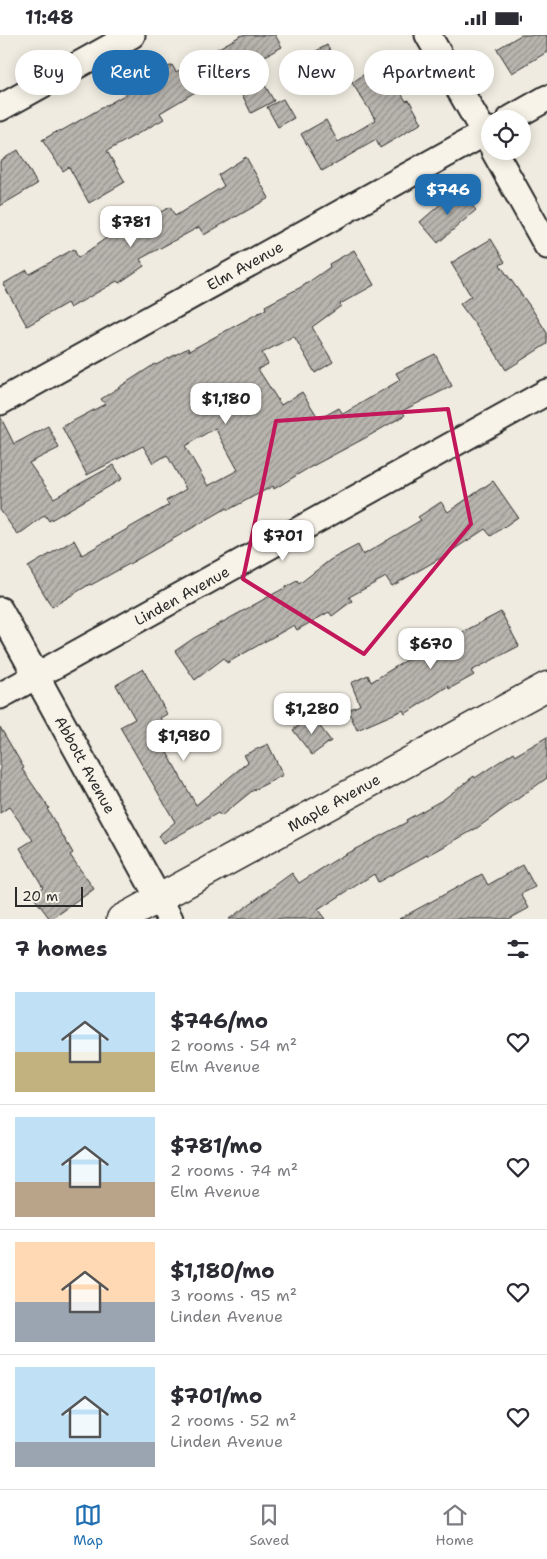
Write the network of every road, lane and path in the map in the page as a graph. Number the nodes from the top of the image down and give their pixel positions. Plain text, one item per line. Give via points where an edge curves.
1 (132, 35) edge
2 (428, 35) edge
3 (547, 98) edge
4 (0, 108) edge
5 (526, 110) edge
6 (481, 124) edge
7 (481, 144) edge
8 (501, 160) edge
9 (547, 247) edge
10 (547, 392) edge
11 (0, 402) edge
12 (0, 611) edge
13 (36, 676) junction
14 (547, 685) edge
15 (0, 696) edge
16 (164, 909) edge
17 (121, 919) edge

1 - 4 street
2 - 6 street
3 - 5 street
7 - 11 street, Elm Avenue
8 - 9 street
10 - 13 street, Linden Avenue
12 - 13 street, Abbott Avenue
13 - 15 street, Linden Avenue
13 - 16 street, Abbott Avenue
14 - 16 street, Maple Avenue
16 - 17 street, Maple Avenue

